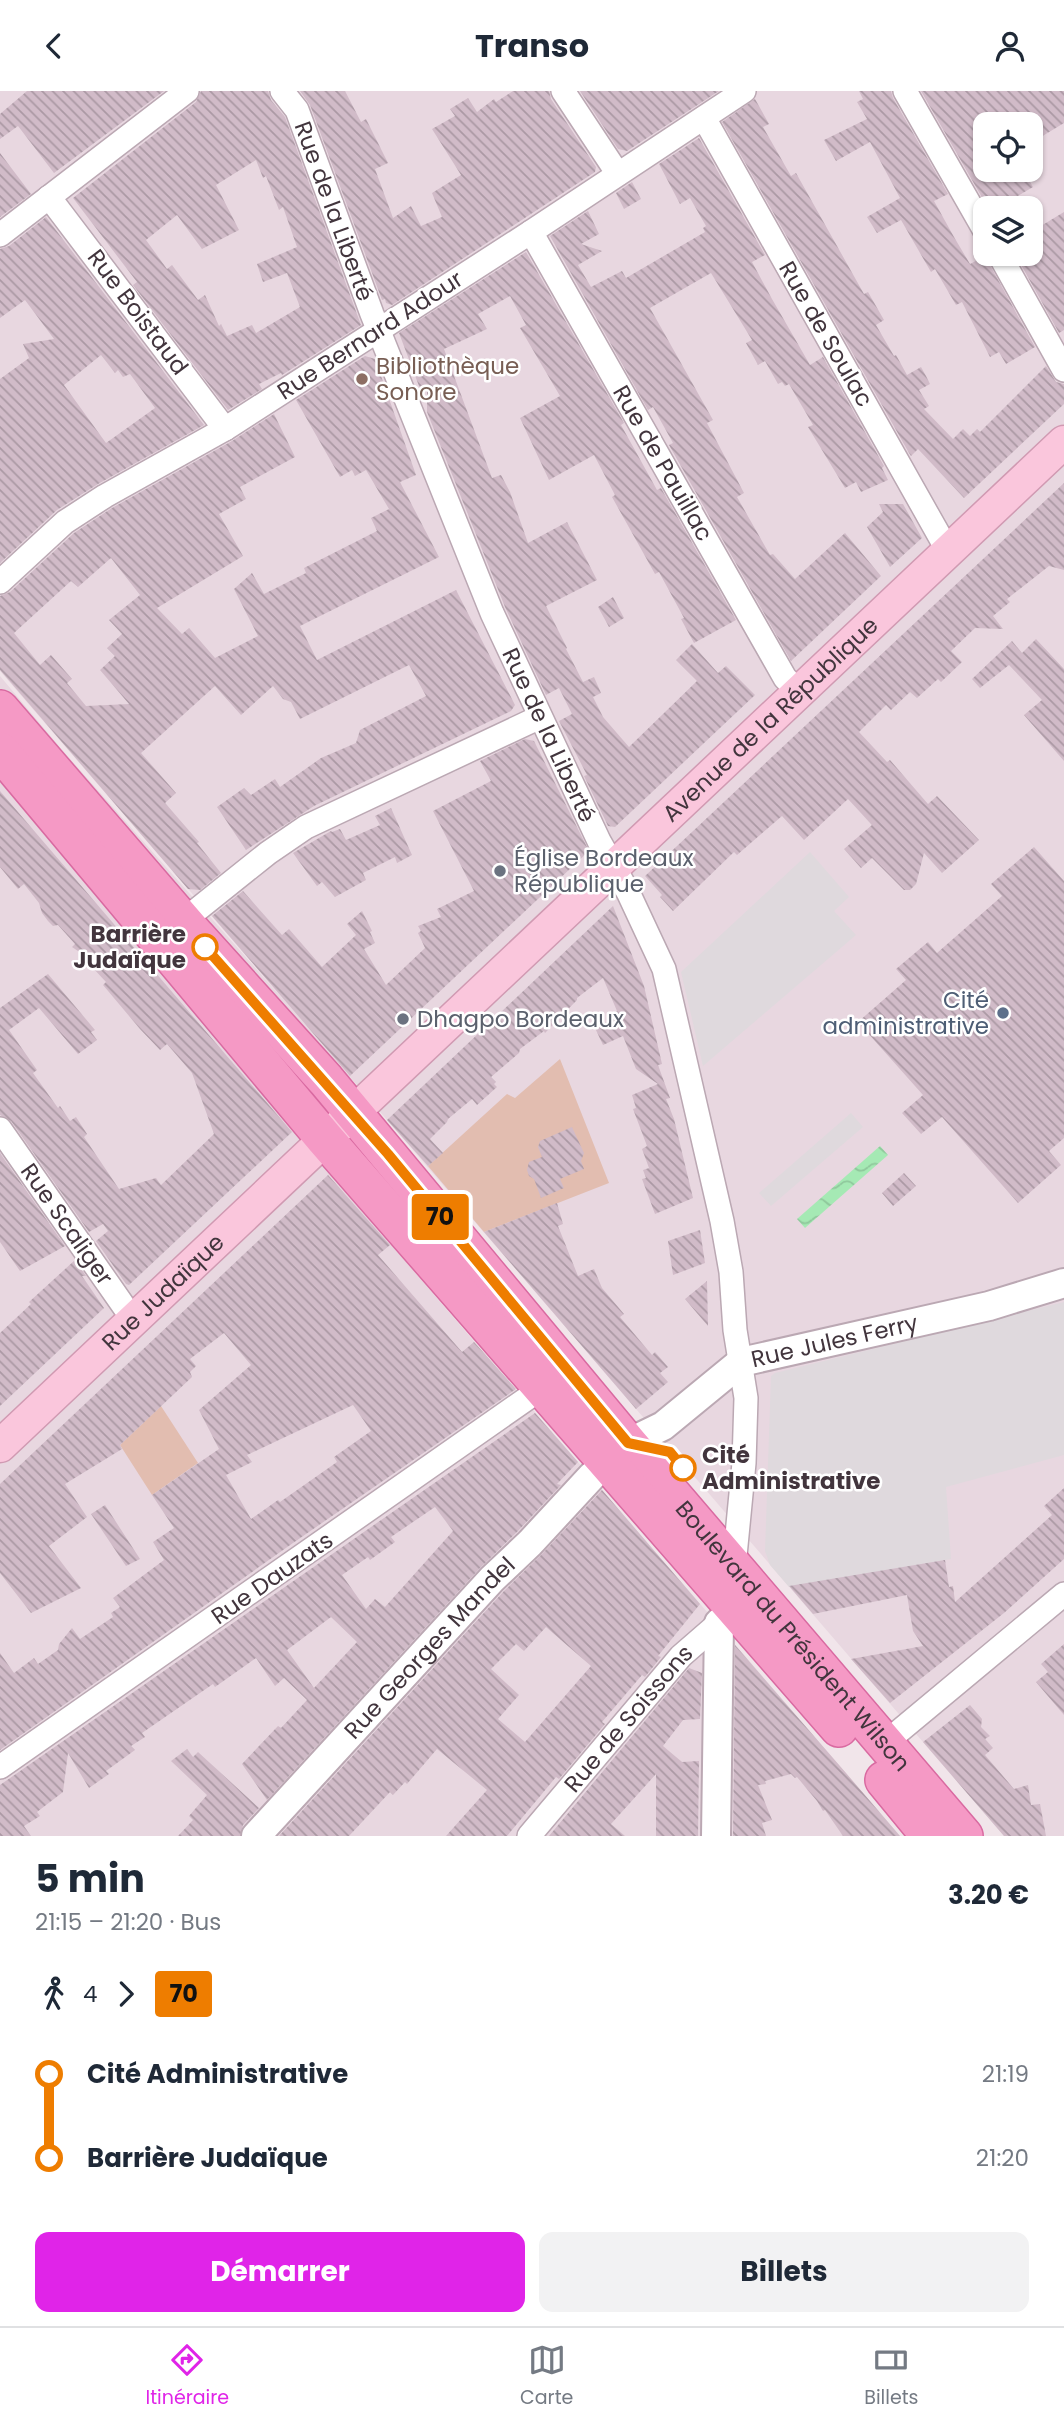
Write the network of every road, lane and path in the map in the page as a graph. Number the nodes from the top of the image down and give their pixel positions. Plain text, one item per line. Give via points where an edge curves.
1 (187, 91) edge
2 (282, 91) edge
3 (563, 91) edge
4 (743, 91) edge
5 (905, 91) edge
6 (704, 118) junction
7 (618, 174) junction
8 (49, 197) junction
9 (973, 210) edge
10 (531, 232) junction
11 (0, 235) edge
12 (1006, 266) edge
13 (380, 329) junction
14 (1064, 370) edge
15 (225, 429) junction
16 (1064, 442) edge
17 (948, 551) junction
18 (0, 582) edge
19 (799, 692) junction
20 (0, 709) edge
21 (540, 717) junction
22 (0, 751) edge
23 (613, 866) junction
24 (183, 921) junction
25 (353, 1113) junction
26 (0, 1129) edge
27 (325, 1139) junction
28 (1064, 1283) edge
29 (135, 1319) junction
30 (741, 1362) junction
31 (542, 1388) junction
32 (0, 1446) edge
33 (617, 1453) junction
34 (734, 1566) junction
35 (1064, 1594) edge
36 (726, 1616) junction
37 (885, 1743) junction
38 (0, 1767) edge
39 (256, 1836) edge
40 (529, 1836) edge
41 (716, 1836) edge
42 (930, 1836) edge
43 (964, 1836) edge

1 - 8 street
2 - 13 street, Rue de la Liberté via 297,110
3 - 7 street
4 - 6 street, Rue Bernard Adour
5 - 9 street
6 - 7 street, Rue Bernard Adour
6 - 17 street, Rue de Soulac
7 - 10 street, Rue Bernard Adour
8 - 11 street
8 - 15 street, Rue Boistaud
10 - 13 street, Rue Bernard Adour
10 - 19 street, Rue de Pauillac via 785,678
12 - 14 street
13 - 15 street, Rue Bernard Adour
13 - 21 street, Rue de la Liberté via 466,552
15 - 18 street, Rue Bernard Adour via 65,523
16 - 17 main road, Avenue de la République
17 - 19 main road, Avenue de la République
19 - 23 main road, Avenue de la République
20 - 24 main road, Boulevard du Président Wilson
21 - 23 street, Rue de la Liberté
21 - 24 street via 306,827
22 - 27 main road, Boulevard du Président Wilson
23 - 25 main road, Avenue de la République
23 - 30 street, Rue de la Liberté via 664,969 722,1221
24 - 25 main road, Boulevard du Président Wilson
25 - 27 main road
25 - 33 main road, Boulevard du Président Wilson
26 - 29 street, Rue Scaliger
27 - 29 main road, Rue Judaïque
27 - 31 main road, Boulevard du Président Wilson
28 - 30 street, Rue Jules Ferry via 989,1306
29 - 32 main road, Rue Judaïque
30 - 33 street, Rue Jules Ferry via 663,1426
30 - 34 street, Rue de la Liberté via 746,1409
31 - 33 main road, Boulevard du Président Wilson
31 - 38 street, Rue Dauzats
33 - 34 main road, Boulevard du Président Wilson
33 - 36 main road, Boulevard du Président Wilson
33 - 39 street, Rue Georges Mandel via 492,1579
34 - 36 street
34 - 37 main road, Boulevard du Président Wilson
35 - 37 street
36 - 40 street, Rue de Soissons via 681,1656
36 - 41 street
36 - 42 main road, Boulevard du Président Wilson via 866,1758
37 - 43 main road, Boulevard du Président Wilson

